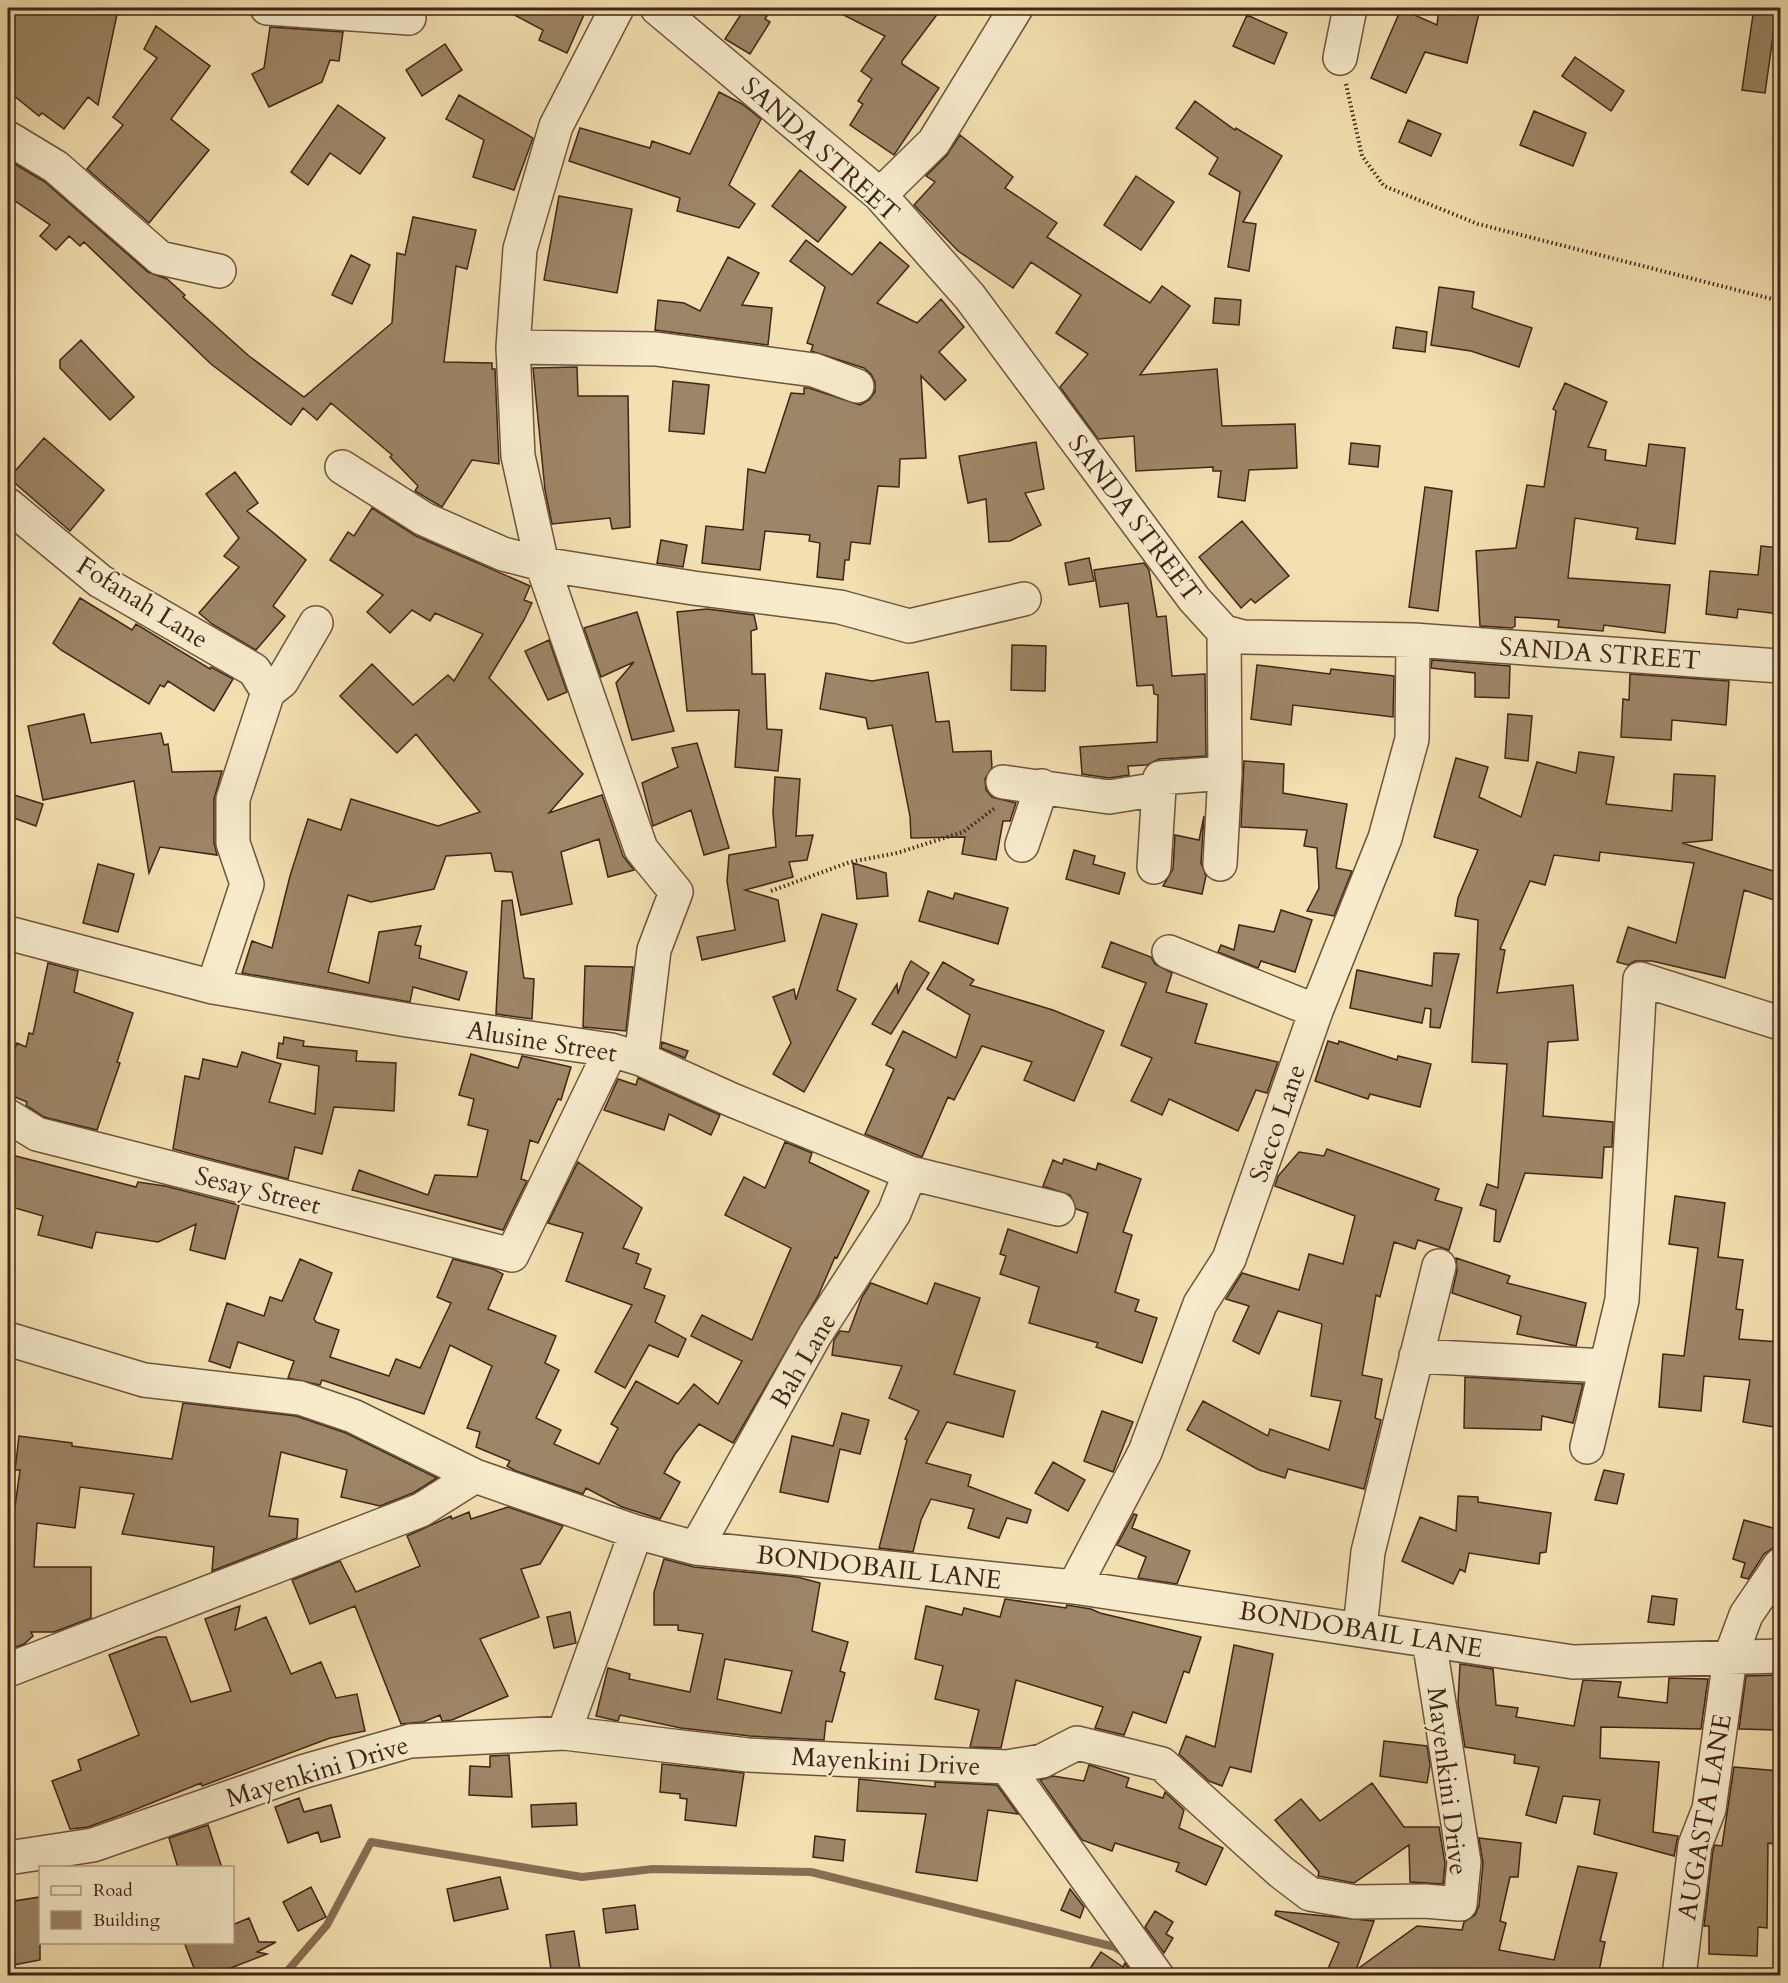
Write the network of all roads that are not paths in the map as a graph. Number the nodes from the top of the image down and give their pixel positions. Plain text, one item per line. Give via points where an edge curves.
1 (267, 8) edge
2 (617, 8) edge
3 (657, 8) edge
4 (1016, 8) edge
5 (1350, 8) edge
6 (409, 18) dead end
7 (1340, 58) road end
8 (8, 138) edge
9 (880, 195) junction
10 (219, 271) dead end
11 (513, 347) junction
12 (857, 386) dead end
13 (342, 467) dead end
14 (8, 505) edge
15 (542, 564) junction
16 (1024, 598) dead end
17 (316, 623) dead end
18 (1224, 632) junction
19 (1413, 640) junction
20 (1780, 666) edge
21 (261, 681) junction
22 (1226, 773) junction
23 (1003, 782) road end
24 (1042, 786) junction
25 (1159, 789) junction
26 (1022, 845) dead end
27 (1220, 864) dead end
28 (1154, 867) dead end
29 (8, 933) edge
30 (1169, 952) dead end
31 (213, 987) junction
32 (1316, 1011) junction
33 (1780, 1023) edge
34 (626, 1054) junction
35 (8, 1116) edge
36 (910, 1173) junction
37 (1059, 1209) dead end
38 (1439, 1266) dead end
39 (8, 1340) edge
40 (1416, 1356) junction
41 (1606, 1366) junction
42 (1587, 1446) dead end
43 (475, 1476) junction
44 (636, 1532) junction
45 (696, 1548) junction
46 (1780, 1565) edge
47 (1074, 1587) junction
48 (1360, 1629) junction
49 (1429, 1640) junction
50 (1780, 1656) edge
51 (1730, 1658) junction
52 (8, 1670) edge
53 (564, 1733) junction
54 (1007, 1767) junction
55 (8, 1858) edge
56 (1158, 1976) edge
57 (1679, 1976) edge

1 - 6 street
2 - 11 street via 556,126 520,249
3 - 9 street, SANDA STREET
4 - 9 street via 934,142
5 - 7 street
8 - 10 street via 56,167 160,258
9 - 18 street, SANDA STREET via 970,297 1194,599
11 - 12 street via 656,349 814,370
11 - 15 street via 518,456
13 - 15 street via 424,519 503,554
14 - 21 street, Fofanah Lane via 100,581
15 - 16 street via 840,607 909,626
15 - 34 street via 641,849 676,892 654,950
17 - 21 street via 282,681
18 - 19 street, SANDA STREET via 1243,637
18 - 22 street
19 - 20 street, SANDA STREET
19 - 32 street, Sacco Lane via 1412,739 1385,838
21 - 31 street via 233,799 233,843 246,884
22 - 25 street via 1160,778
22 - 27 street
23 - 24 street
24 - 25 street via 1109,797
24 - 26 street
25 - 28 street
29 - 31 street, Alusine Street
30 - 32 street
31 - 34 street, Alusine Street
32 - 47 street, Sacco Lane via 1229,1259 1200,1304 1145,1452
33 - 41 street via 1627,981 1622,1300
34 - 35 street, Sesay Street via 512,1255 37,1134
34 - 36 street, Alusine Street
36 - 37 street, Alusine Street
36 - 45 street, Bah Lane via 894,1213 815,1335
38 - 40 street
39 - 43 street, BONDOBAIL LANE via 144,1380 300,1398 353,1416
40 - 41 street
40 - 48 street via 1368,1552
41 - 42 street
43 - 44 street, BONDOBAIL LANE
43 - 52 street via 421,1510
44 - 45 street, BONDOBAIL LANE
44 - 53 street
45 - 47 street, BONDOBAIL LANE
46 - 51 street, AUGASTA LANE via 1746,1615
47 - 48 street, BONDOBAIL LANE
48 - 49 street, BONDOBAIL LANE
49 - 51 street, BONDOBAIL LANE via 1573,1662
49 - 54 street, Mayenkini Drive via 1464,1862 1460,1904 1355,1902 1310,1894 1162,1764 1077,1743 1042,1761
50 - 51 street, BONDOBAIL LANE
51 - 57 street, AUGASTA LANE via 1709,1809 1695,1845
53 - 54 street, Mayenkini Drive via 747,1755
53 - 55 street, Mayenkini Drive via 410,1741 305,1771 93,1845
54 - 56 street

